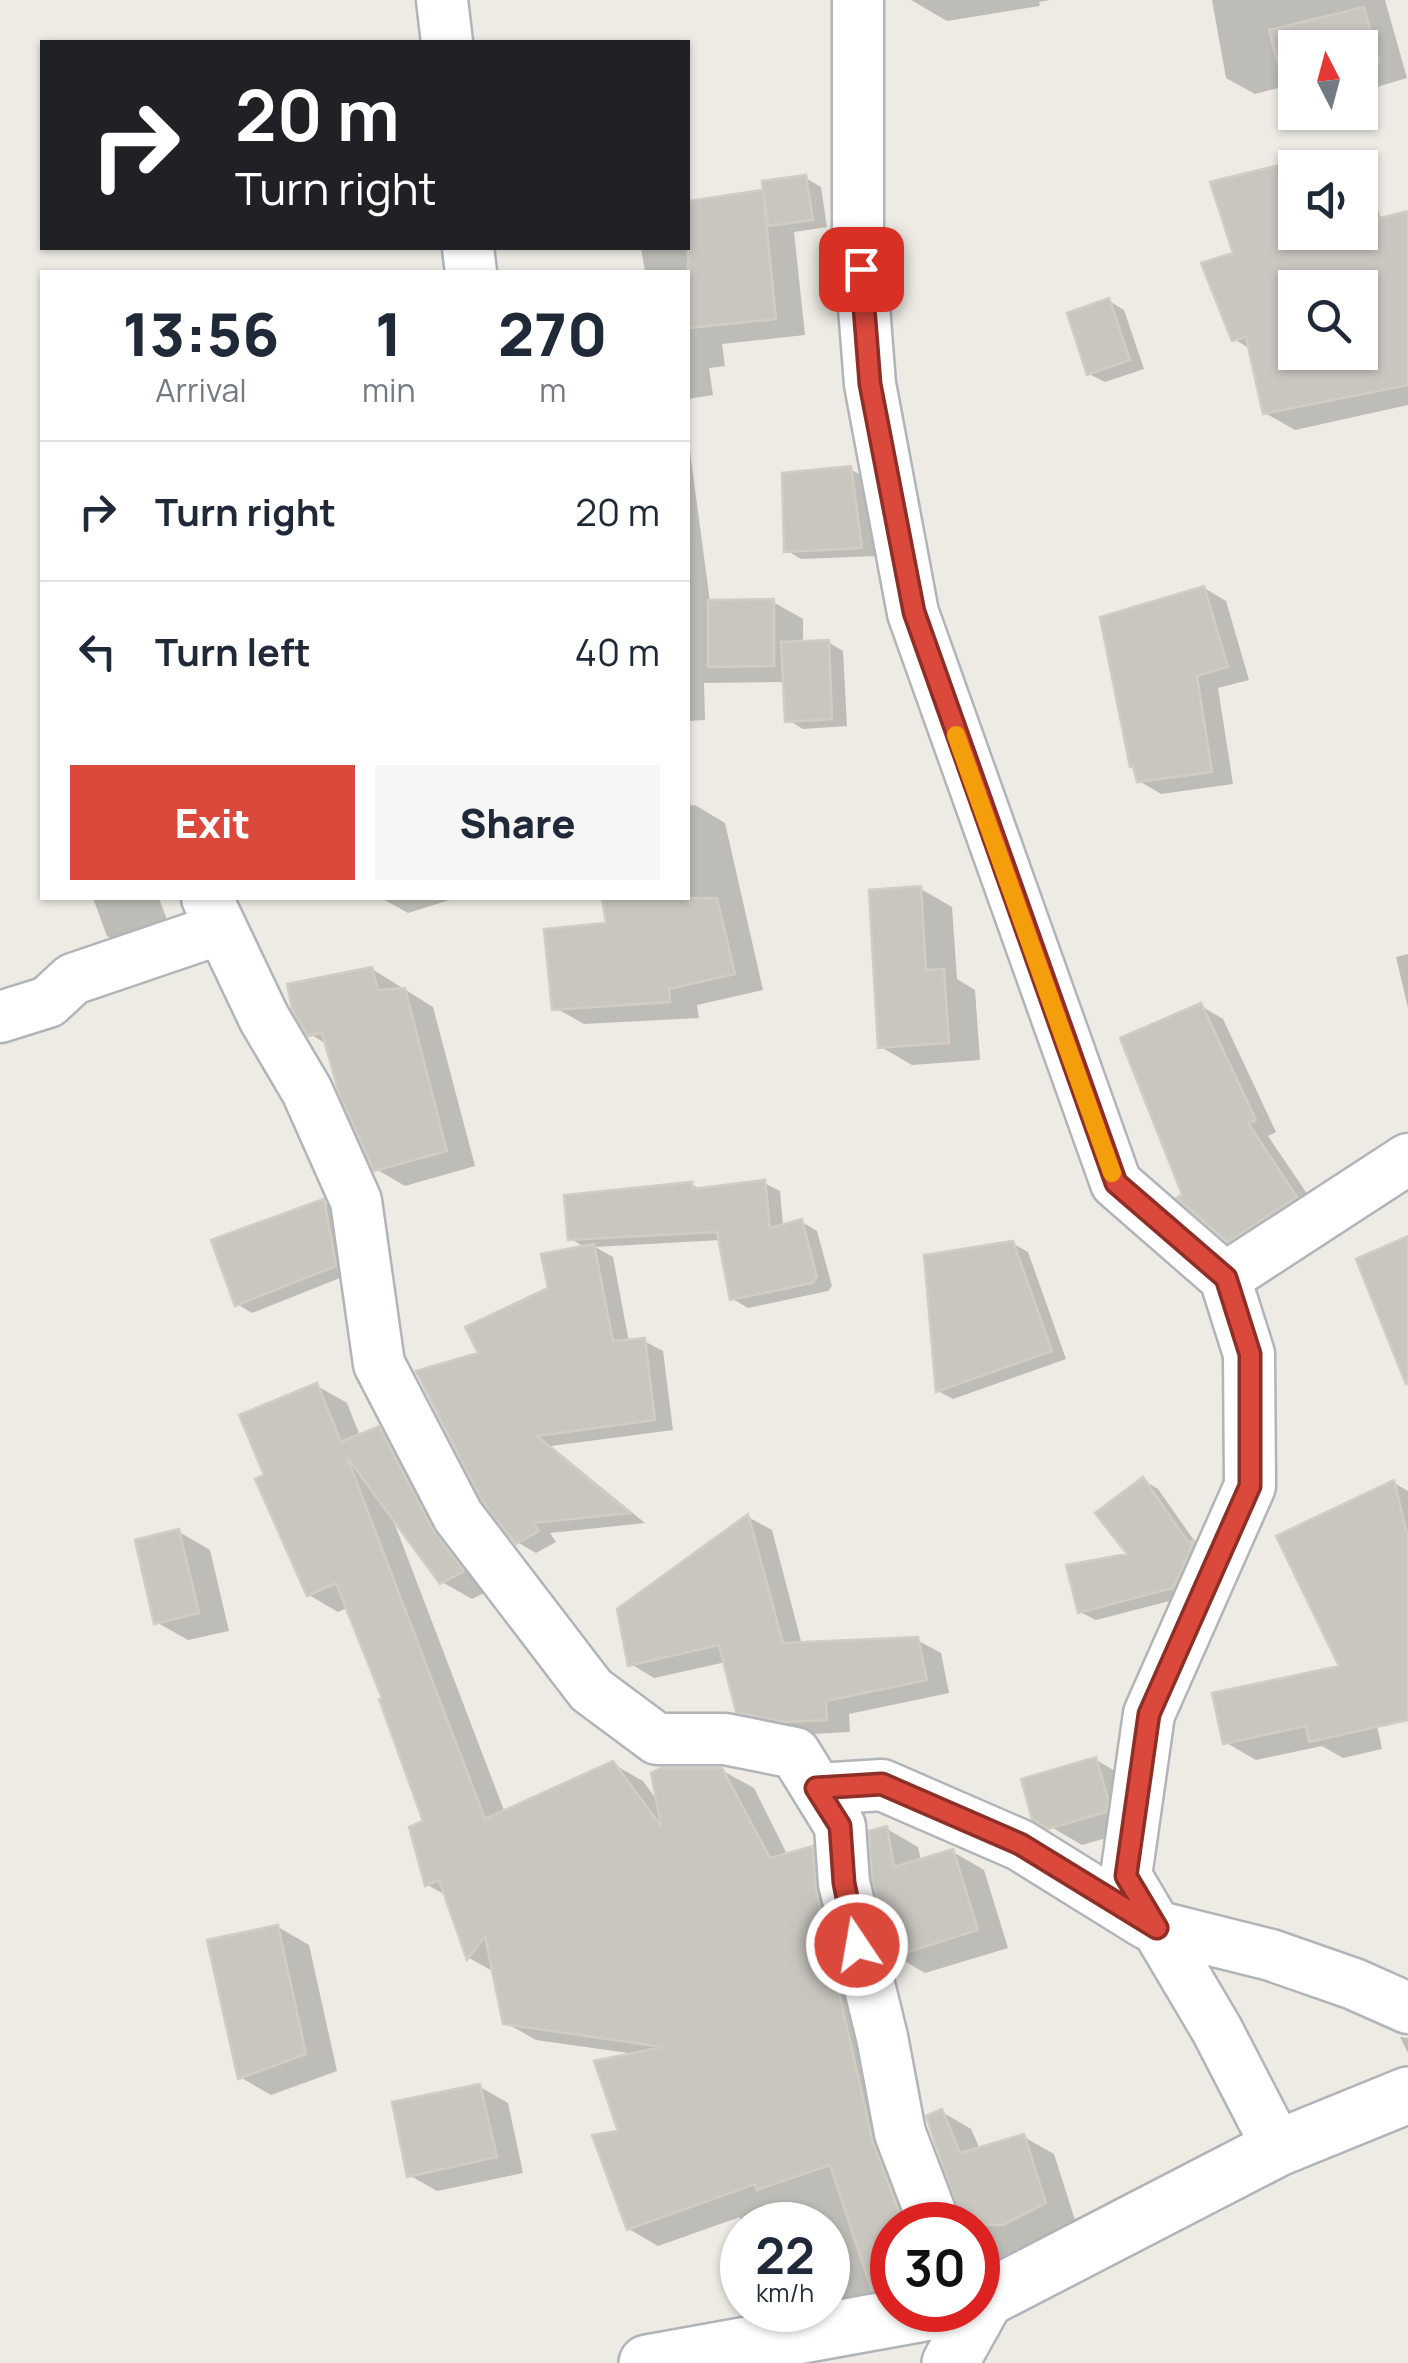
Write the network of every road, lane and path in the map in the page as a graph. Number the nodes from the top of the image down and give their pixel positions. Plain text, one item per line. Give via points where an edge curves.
1 (442, 0) edge
2 (858, 0) edge
3 (446, 40) edge
4 (214, 913) edge
5 (0, 1017) edge
6 (1408, 1159) edge
7 (1226, 1278) junction
8 (816, 1788) junction
9 (1157, 1928) junction
10 (1408, 2008) edge
11 (1408, 2095) edge
12 (1278, 2148) junction
13 (926, 2202) edge
14 (1000, 2288) edge
15 (870, 2323) edge
16 (959, 2332) edge
17 (647, 2363) edge
18 (950, 2363) edge

1 - 3 street
2 - 7 street via 858,231 870,384 914,612 1116,1183
4 - 5 street via 73,979 48,1002
4 - 8 street via 356,1201 379,1364 458,1516 590,1690 657,1739 725,1739 795,1754
6 - 7 street
7 - 9 street via 1250,1354 1250,1486 1149,1714 1126,1876
8 - 9 street via 882,1784 1020,1844
8 - 13 street via 840,1826 844,1883 900,2133
9 - 10 street via 1271,1955
9 - 12 street
11 - 12 street
12 - 14 street
15 - 17 street
16 - 18 street

